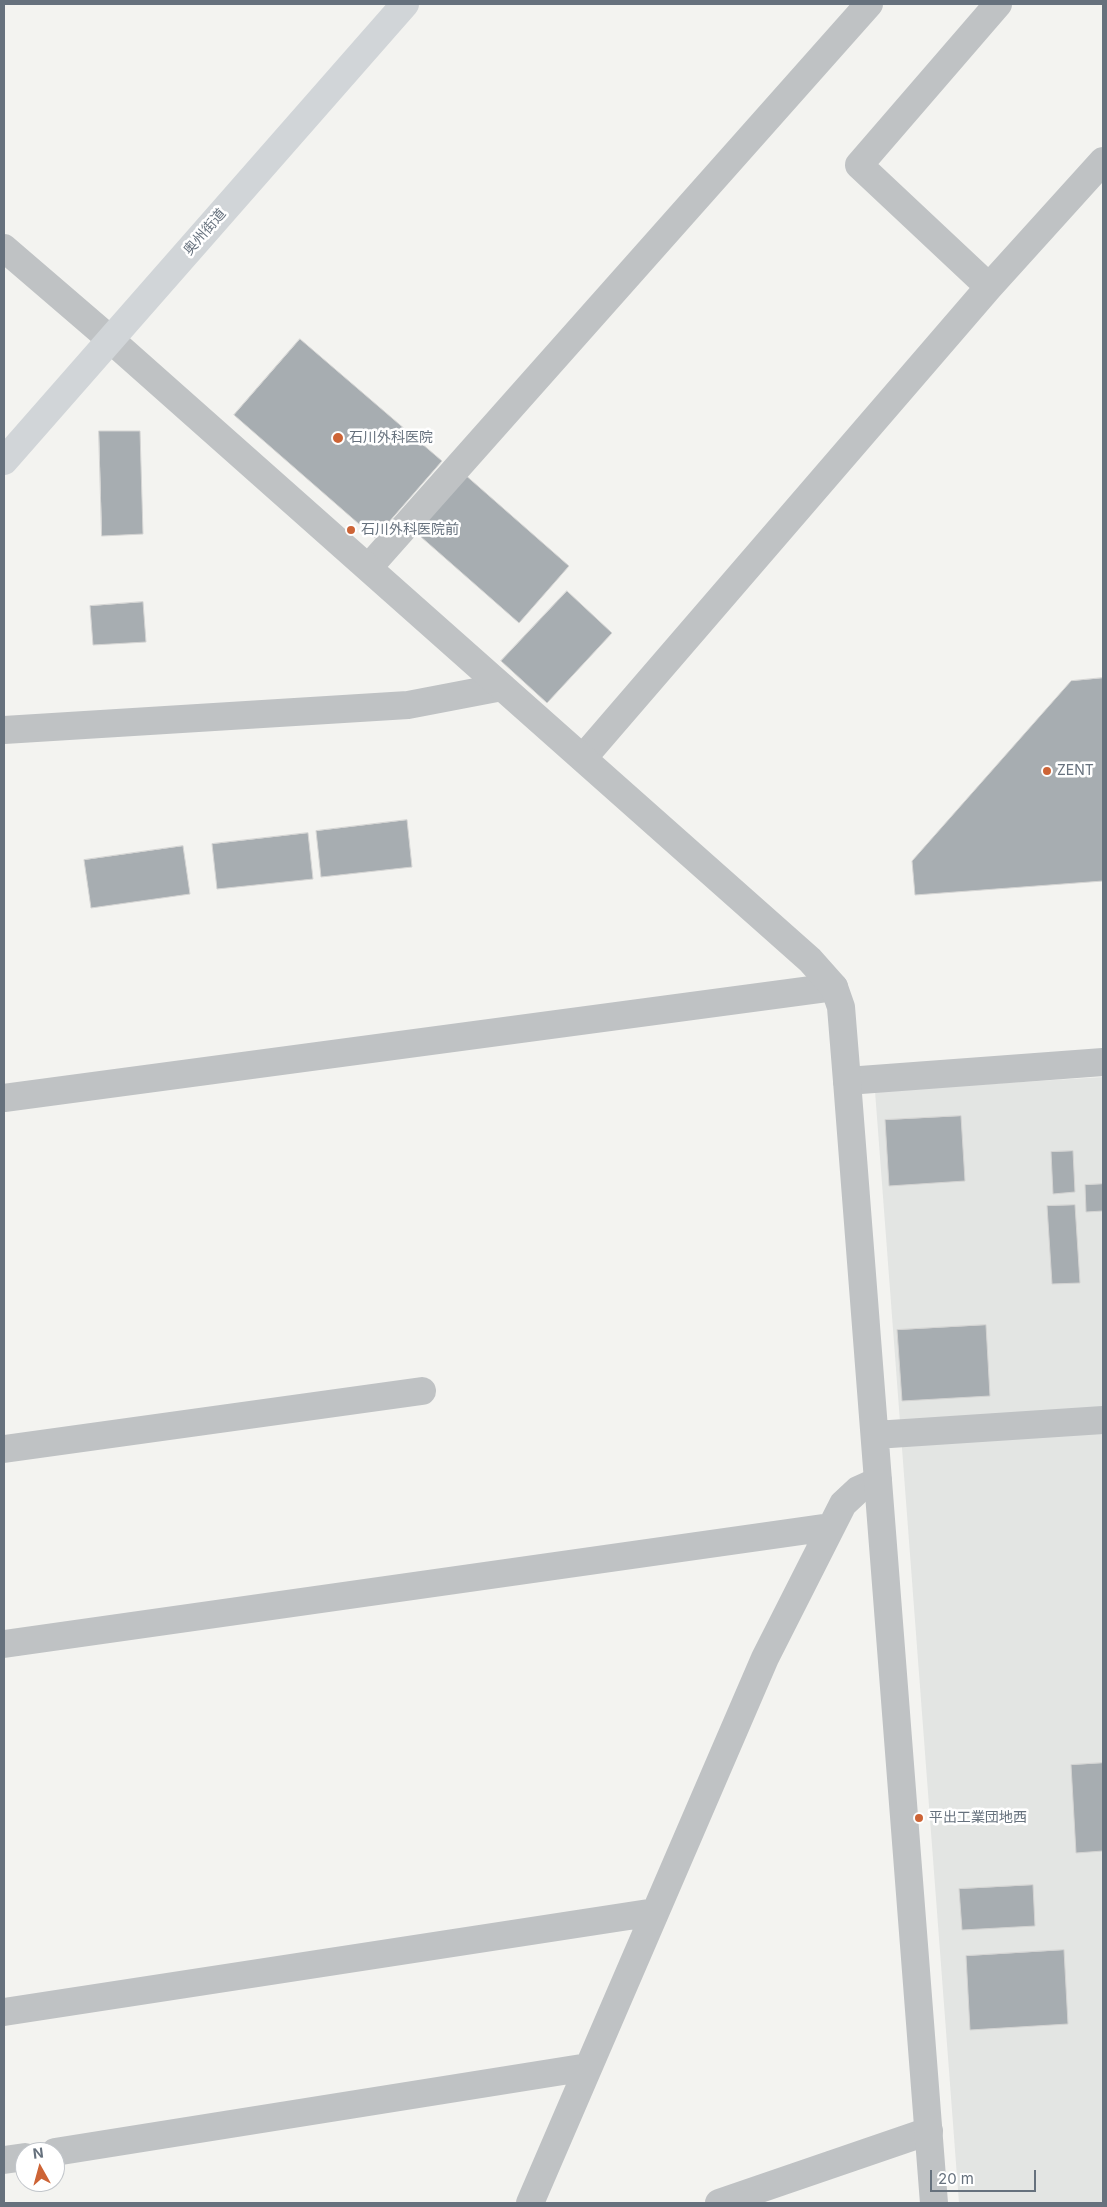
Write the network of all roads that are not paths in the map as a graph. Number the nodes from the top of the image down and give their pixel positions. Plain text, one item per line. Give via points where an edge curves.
1 (405, 4) edge
2 (869, 4) edge
3 (998, 4) edge
4 (1103, 161) edge
5 (4, 248) edge
6 (989, 287) junction
7 (111, 340) junction
8 (4, 461) edge
9 (368, 567) junction
10 (502, 687) junction
11 (4, 730) edge
12 (583, 758) junction
13 (834, 987) junction
14 (1103, 1062) edge
15 (847, 1081) junction
16 (4, 1098) edge
17 (422, 1391) dead end
18 (1103, 1420) edge
19 (875, 1435) junction
20 (4, 1449) edge
21 (878, 1481) junction
22 (830, 1528) junction
23 (4, 1644) edge
24 (655, 1912) junction
25 (4, 2012) edge
26 (588, 2067) junction
27 (929, 2131) junction
28 (65, 2150) edge
29 (530, 2203) edge
30 (719, 2203) edge
31 (934, 2203) edge

1 - 7 highway, 奥州街道
2 - 9 street
3 - 6 street via 858,165
4 - 6 street
5 - 7 street
6 - 12 street
7 - 8 highway, 奥州街道
7 - 9 street
9 - 10 street
10 - 11 street via 408,705
10 - 12 street
12 - 13 street via 810,960
13 - 15 street via 840,1007
13 - 16 street
14 - 15 street
15 - 19 street
17 - 20 street
18 - 19 street
19 - 21 street
21 - 22 street via 858,1490 843,1504
21 - 27 street
22 - 23 street
22 - 24 street via 765,1658
24 - 25 street
24 - 26 street
26 - 28 street
26 - 29 street
27 - 30 street
27 - 31 street

